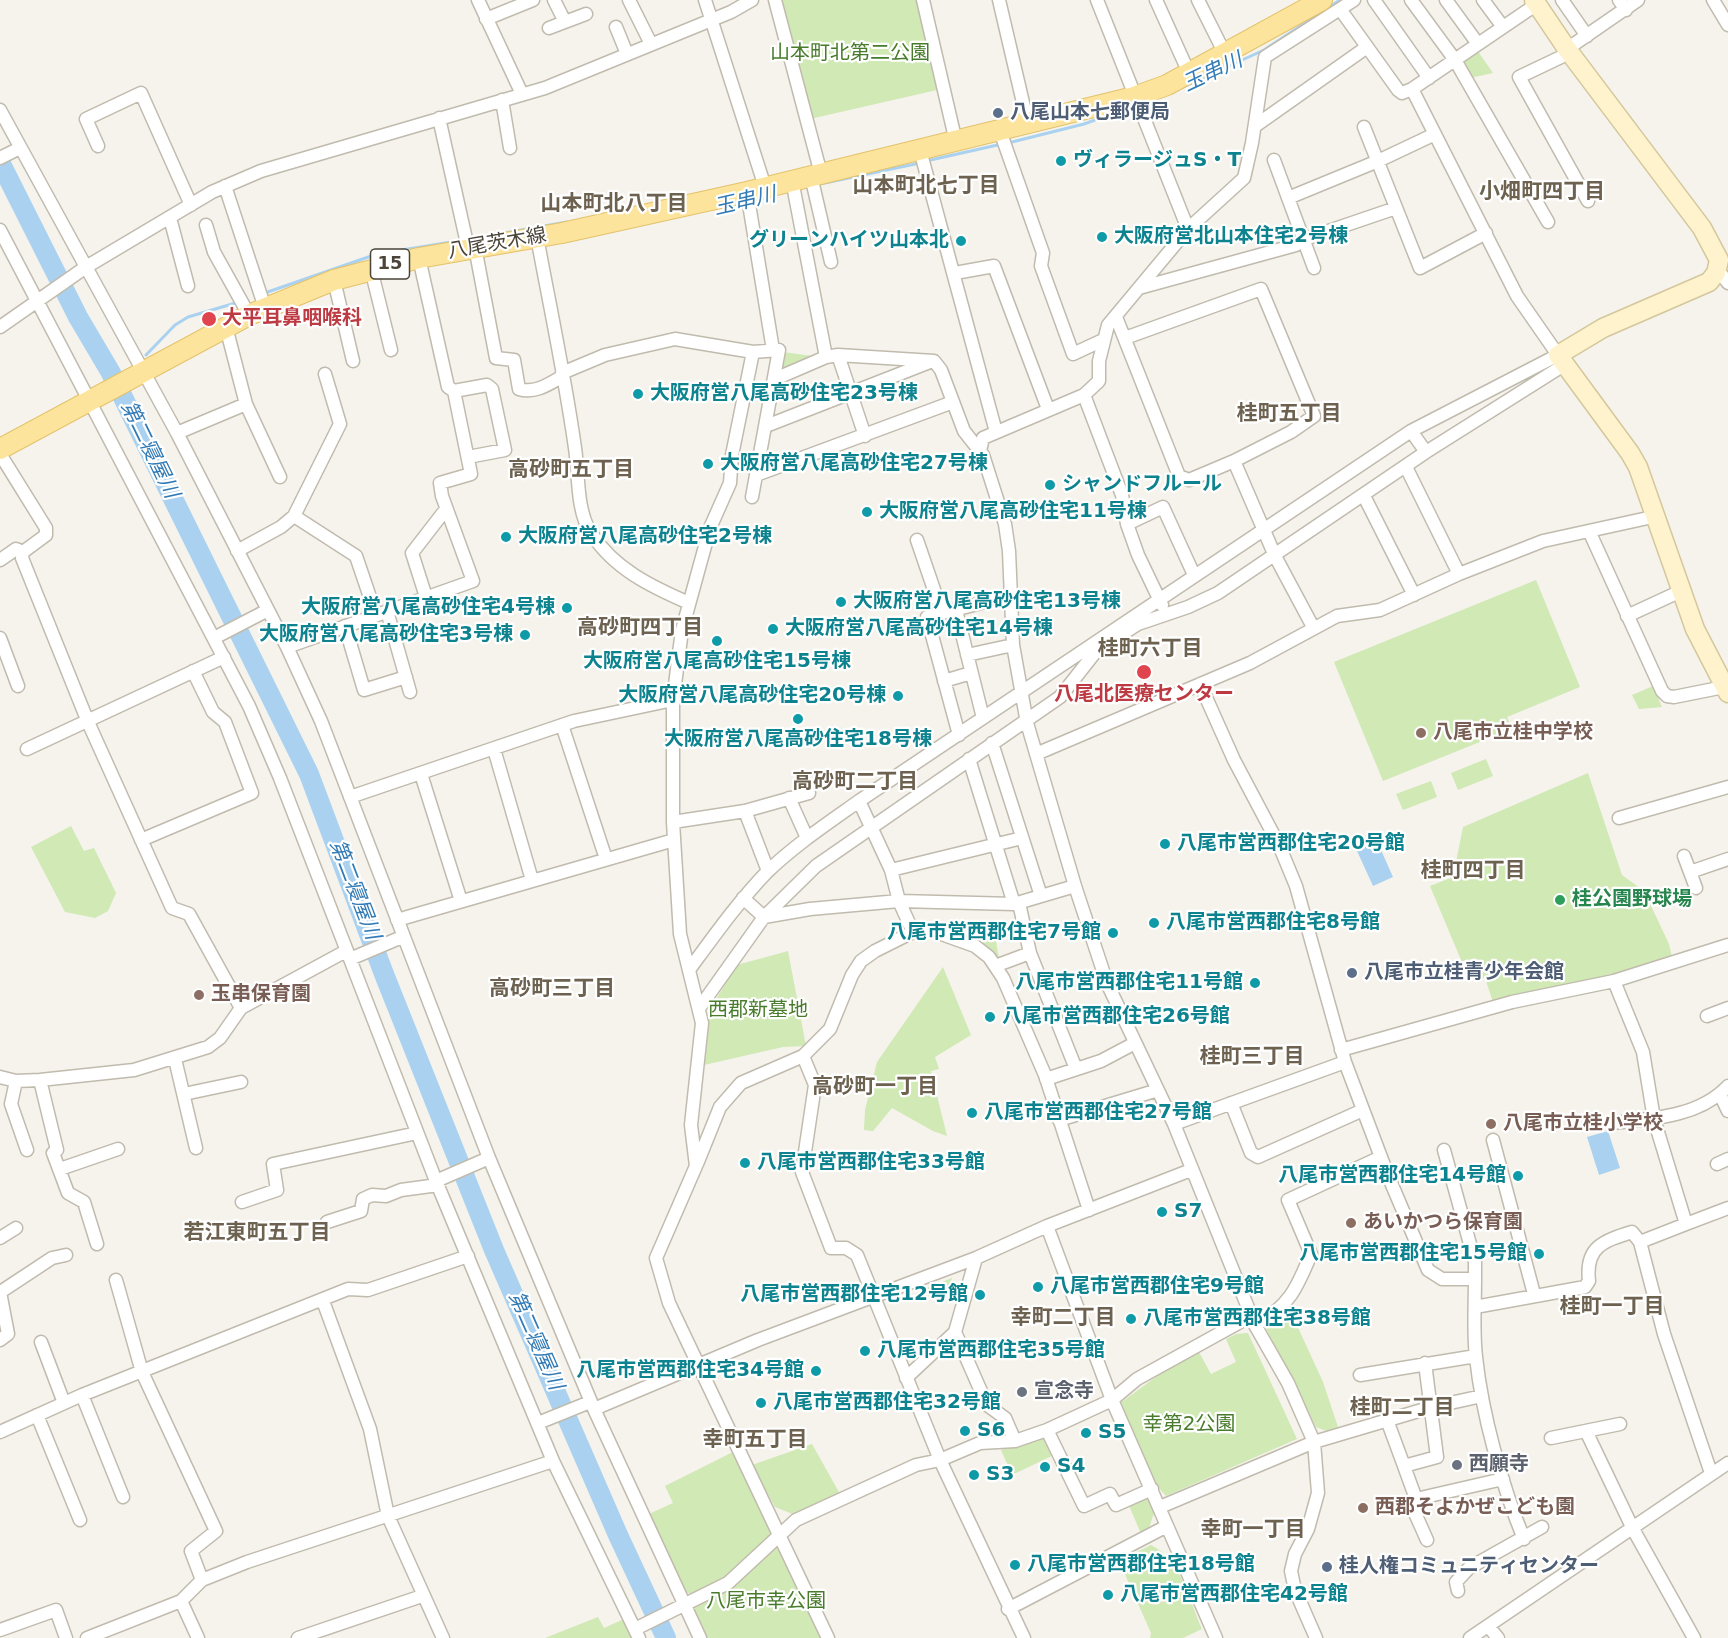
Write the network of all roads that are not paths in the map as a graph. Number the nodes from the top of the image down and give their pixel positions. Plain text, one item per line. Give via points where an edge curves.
1 (477, 0) edge
2 (533, 0) edge
3 (554, 0) edge
4 (629, 0) edge
5 (705, 0) edge
6 (752, 0) edge
7 (775, 0) edge
8 (923, 0) edge
9 (999, 0) edge
10 (1097, 0) edge
11 (1156, 0) edge
12 (1198, 0) edge
13 (1322, 0) edge
14 (1354, 0) edge
15 (1374, 0) edge
16 (1412, 0) edge
17 (1446, 0) edge
18 (1483, 0) edge
19 (1562, 0) edge
20 (1638, 0) edge
21 (1717, 1) edge
22 (1535, 2) edge
23 (1623, 5) edge
24 (1340, 9) junction
25 (586, 14) dead end
26 (486, 19) junction
27 (713, 20) junction
28 (565, 22) junction
29 (1728, 25) edge
30 (616, 27) dead end
31 (1503, 27) junction
32 (549, 28) dead end
33 (1587, 36) junction
34 (651, 44) junction
35 (1478, 44) junction
36 (1367, 47) junction
37 (1568, 49) junction
38 (627, 54) junction
39 (1225, 54) junction
40 (1455, 60) junction
41 (1189, 73) junction
42 (1429, 78) junction
43 (1412, 90) junction
44 (522, 94) junction
45 (502, 100) junction
46 (1136, 102) junction
47 (0, 110) edge
48 (439, 118) junction
49 (1028, 124) junction
50 (1255, 126) junction
51 (1364, 127) dead end
52 (1435, 134) junction
53 (1003, 140) junction
54 (956, 142) junction
55 (98, 146) dead end
56 (20, 148) junction
57 (510, 148) dead end
58 (0, 158) edge
59 (922, 158) junction
60 (1274, 160) dead end
61 (1378, 161) junction
62 (805, 182) junction
63 (225, 186) junction
64 (752, 194) junction
65 (1288, 198) junction
66 (1588, 201) dead end
67 (191, 205) junction
68 (1396, 208) junction
69 (170, 218) junction
70 (1548, 222) dead end
71 (206, 225) dead end
72 (1188, 229) junction
73 (0, 230) edge
74 (1486, 233) junction
75 (537, 237) junction
76 (1299, 243) junction
77 (469, 244) junction
78 (419, 258) junction
79 (831, 262) dead end
80 (86, 267) junction
81 (1314, 268) dead end
82 (371, 269) junction
83 (955, 273) junction
84 (1723, 276) edge
85 (334, 280) junction
86 (188, 286) dead end
87 (1139, 288) junction
88 (37, 300) junction
89 (256, 304) junction
90 (1116, 317) junction
91 (0, 327) edge
92 (226, 327) junction
93 (1125, 338) junction
94 (1103, 340) junction
95 (391, 350) dead end
96 (773, 350) junction
97 (753, 352) junction
98 (832, 356) junction
99 (1561, 360) junction
100 (353, 361) dead end
101 (934, 361) junction
102 (141, 371) junction
103 (325, 374) dead end
104 (562, 375) junction
105 (774, 379) junction
106 (454, 392) junction
107 (851, 394) junction
108 (1084, 395) junction
109 (90, 399) junction
110 (953, 402) junction
111 (246, 404) junction
112 (1048, 409) junction
113 (766, 426) junction
114 (1411, 431) junction
115 (996, 432) junction
116 (177, 433) junction
117 (865, 436) junction
118 (0, 449) edge
119 (980, 451) junction
120 (1426, 452) junction
121 (0, 454) edge
122 (468, 457) junction
123 (1234, 460) junction
124 (1406, 467) junction
125 (756, 475) junction
126 (280, 477) dead end
127 (1364, 496) junction
128 (752, 497) dead end
129 (446, 508) junction
130 (294, 516) junction
131 (1657, 516) junction
132 (1127, 524) junction
133 (1264, 529) junction
134 (1590, 532) junction
135 (916, 540) dead end
136 (237, 551) junction
137 (23, 552) junction
138 (1275, 556) junction
139 (0, 560) edge
140 (1459, 574) junction
141 (1194, 575) junction
142 (1681, 591) junction
143 (1012, 595) junction
144 (1414, 595) junction
145 (426, 597) junction
146 (1159, 598) junction
147 (689, 603) junction
148 (956, 609) junction
149 (268, 610) junction
150 (381, 613) junction
151 (942, 613) junction
152 (1166, 613) junction
153 (1627, 616) junction
154 (345, 626) junction
155 (1313, 627) junction
156 (0, 638) edge
157 (214, 638) junction
158 (1013, 645) junction
159 (287, 647) junction
160 (967, 655) junction
161 (224, 657) junction
162 (1720, 663) edge
163 (193, 671) junction
164 (972, 673) junction
165 (406, 676) junction
166 (944, 681) junction
167 (1200, 684) junction
168 (18, 686) dead end
169 (1726, 690) edge
170 (410, 692) dead end
171 (1020, 693) junction
172 (673, 700) junction
173 (983, 718) junction
174 (88, 722) junction
175 (1027, 723) junction
176 (562, 725) junction
177 (959, 735) junction
178 (992, 744) junction
179 (27, 749) dead end
180 (494, 749) junction
181 (1036, 754) junction
182 (969, 759) junction
183 (420, 774) junction
184 (1728, 787) edge
185 (809, 793) dead end
186 (350, 797) junction
187 (789, 798) junction
188 (859, 801) junction
189 (745, 811) junction
190 (1619, 818) dead end
191 (673, 822) junction
192 (872, 825) junction
193 (807, 838) junction
194 (1023, 838) junction
195 (141, 840) junction
196 (674, 840) junction
197 (995, 843) junction
198 (1684, 856) dead end
199 (1728, 859) edge
200 (606, 860) junction
201 (891, 870) junction
202 (768, 871) junction
203 (1690, 872) junction
204 (532, 880) junction
205 (1075, 886) junction
206 (1696, 888) dead end
207 (1041, 896) junction
208 (743, 898) junction
209 (461, 901) junction
210 (899, 902) junction
211 (1016, 903) junction
212 (764, 917) junction
213 (397, 920) junction
214 (913, 932) junction
215 (402, 937) junction
216 (1728, 945) edge
217 (1030, 953) junction
218 (348, 955) junction
219 (995, 966) junction
220 (689, 970) junction
221 (1614, 981) junction
222 (700, 1007) junction
223 (241, 1008) junction
224 (1728, 1008) edge
225 (1707, 1016) dead end
226 (1135, 1043) junction
227 (802, 1056) junction
228 (1343, 1056) junction
229 (175, 1059) junction
230 (1076, 1069) junction
231 (0, 1077) edge
232 (1046, 1079) junction
233 (40, 1080) junction
234 (16, 1082) junction
235 (241, 1082) dead end
236 (1158, 1090) junction
237 (1724, 1090) edge
238 (184, 1094) junction
239 (1231, 1103) junction
240 (1363, 1110) junction
241 (1728, 1111) edge
242 (1654, 1119) junction
243 (1059, 1120) junction
244 (1612, 1123) dead end
245 (1174, 1124) junction
246 (417, 1133) junction
247 (1493, 1140) dead end
248 (196, 1148) dead end
249 (118, 1149) dead end
250 (27, 1150) dead end
251 (1444, 1150) dead end
252 (1381, 1157) junction
253 (489, 1158) junction
254 (696, 1166) junction
255 (60, 1169) junction
256 (1191, 1170) junction
257 (437, 1183) junction
258 (242, 1202) dead end
259 (1728, 1208) edge
260 (1089, 1210) junction
261 (327, 1222) dead end
262 (1686, 1224) junction
263 (1047, 1226) junction
264 (16, 1228) dead end
265 (0, 1238) edge
266 (1640, 1242) junction
267 (97, 1245) dead end
268 (66, 1255) dead end
269 (468, 1256) junction
270 (976, 1258) junction
271 (1475, 1279) junction
272 (116, 1280) dead end
273 (1, 1292) edge
274 (1534, 1294) junction
275 (874, 1297) junction
276 (323, 1300) junction
277 (1475, 1307) junction
278 (1253, 1320) junction
279 (955, 1332) junction
280 (0, 1340) edge
281 (41, 1342) dead end
282 (1476, 1356) junction
283 (1425, 1363) junction
284 (697, 1364) junction
285 (142, 1372) junction
286 (1360, 1375) dead end
287 (906, 1378) junction
288 (82, 1395) junction
289 (1482, 1396) junction
290 (1112, 1400) junction
291 (64, 1403) junction
292 (592, 1406) junction
293 (1432, 1407) junction
294 (37, 1415) junction
295 (1387, 1420) junction
296 (538, 1423) junction
297 (1620, 1424) dead end
298 (1047, 1430) junction
299 (1586, 1431) junction
300 (0, 1432) edge
301 (1551, 1438) dead end
302 (1015, 1441) junction
303 (1314, 1442) junction
304 (940, 1460) junction
305 (553, 1461) junction
306 (1728, 1463) edge
307 (1404, 1466) junction
308 (1711, 1473) junction
309 (1503, 1479) junction
310 (1152, 1489) junction
311 (123, 1497) dead end
312 (1416, 1499) junction
313 (1160, 1507) junction
314 (388, 1516) junction
315 (80, 1520) dead end
316 (1167, 1526) junction
317 (1542, 1527) dead end
318 (1633, 1529) junction
319 (780, 1533) junction
320 (1524, 1539) junction
321 (1427, 1540) dead end
322 (202, 1580) junction
323 (1458, 1591) dead end
324 (422, 1596) junction
325 (181, 1601) junction
326 (685, 1606) junction
327 (1008, 1609) junction
328 (1488, 1626) junction
329 (0, 1630) edge
330 (637, 1634) edge
331 (322, 1635) edge
332 (66, 1638) edge
333 (87, 1638) edge
334 (198, 1638) edge
335 (298, 1638) edge
336 (443, 1638) edge
337 (700, 1638) edge
338 (828, 1638) edge
339 (1024, 1638) edge
340 (1216, 1638) edge
341 (1316, 1638) edge
342 (1470, 1638) edge
343 (1498, 1638) edge
344 (1694, 1638) edge

1 - 26 street
2 - 26 street
3 - 28 street
4 - 34 street
5 - 27 street
6 - 27 street
7 - 62 street
8 - 54 street
9 - 49 street
10 - 46 street
11 - 41 street
12 - 39 street
13 - 39 main road, 八尾茨木線 / 15
14 - 24 street
15 - 42 street
16 - 40 street
17 - 35 street
18 - 31 street
19 - 33 street
20 - 23 street
21 - 29 street
22 - 31 street
22 - 37 street
23 - 33 street
24 - 36 street
24 - 50 street via 1265,57
25 - 28 street
26 - 44 street
27 - 34 street
27 - 64 street
28 - 32 street
30 - 38 street
31 - 35 street
33 - 37 street
34 - 38 street
35 - 40 street
36 - 43 street via 1398,90
36 - 50 street
37 - 66 street via 1561,57 1519,77
37 - 84 street via 1702,228
38 - 44 street
39 - 41 main road, 八尾茨木線 / 15
40 - 42 street
40 - 70 street
41 - 46 main road, 八尾茨木線 / 15
42 - 43 street
43 - 52 street
44 - 45 street
45 - 48 street
45 - 57 street
46 - 49 main road, 八尾茨木線 / 15
46 - 72 street
47 - 56 street
48 - 63 street via 261,171
48 - 77 street
49 - 53 main road, 八尾茨木線 / 15
50 - 72 street via 1244,178
51 - 61 street
52 - 61 street
52 - 74 street
53 - 54 main road, 八尾茨木線 / 15
53 - 94 street via 1043,253 1041,266 1072,354
54 - 59 main road, 八尾茨木線 / 15
55 - 67 street via 86,119 141,93
56 - 58 street
56 - 80 street
59 - 62 main road, 八尾茨木線 / 15
59 - 83 street
60 - 65 street
61 - 65 street
61 - 68 street
62 - 64 main road, 八尾茨木線 / 15
62 - 79 street
62 - 98 street
63 - 67 street
63 - 89 street
64 - 75 main road, 八尾茨木線 / 15
64 - 96 street
65 - 76 street
67 - 69 street
68 - 74 street via 1420,268
68 - 76 street
69 - 80 street
69 - 86 street
71 - 89 street via 214,252 238,295
72 - 87 street
73 - 88 street
74 - 99 street via 1518,296
75 - 77 main road, 八尾茨木線 / 15
75 - 104 street
76 - 81 street
76 - 87 street
77 - 78 main road, 八尾茨木線 / 15
77 - 104 street via 496,358 514,360 519,389 527,392 545,387
78 - 82 main road, 八尾茨木線 / 15
78 - 106 street via 448,387
80 - 88 street
80 - 102 street
82 - 85 main road, 八尾茨木線 / 15
82 - 95 street
83 - 112 street via 994,266
83 - 115 street
84 - 99 street via 1633,315
85 - 89 main road, 八尾茨木線 / 15
85 - 100 street
87 - 90 street
88 - 91 street
88 - 109 street
89 - 92 main road, 八尾茨木線 / 15
90 - 93 street
90 - 94 street via 1108,325
92 - 102 main road, 八尾茨木線 / 15
92 - 111 street
93 - 123 street via 1179,476 1189,480
93 - 123 street via 1262,289 1314,416
94 - 108 street via 1099,381
96 - 97 street
96 - 105 street via 779,350
97 - 104 street via 675,339 605,355
97 - 147 street via 730,483 710,528
98 - 101 street
98 - 105 street
98 - 107 street
99 - 114 street
99 - 120 street
99 - 131 street via 1630,453
101 - 107 street
101 - 110 street
102 - 109 main road, 八尾茨木線 / 15
102 - 116 street
103 - 130 street via 340,424
104 - 147 street via 583,509 590,531 608,554 643,583
105 - 113 street
106 - 122 street
106 - 122 street via 487,385 492,389 505,450
107 - 113 street
107 - 117 street
108 - 112 street
108 - 132 street via 1122,495
109 - 118 main road, 八尾茨木線 / 15
109 - 157 street
110 - 117 street
110 - 119 street via 964,431
111 - 116 street
111 - 126 street
112 - 115 street
113 - 125 street
114 - 120 street
114 - 133 street
115 - 119 street via 983,438
116 - 136 street
117 - 125 street
119 - 143 street via 1005,524
120 - 124 street
121 - 137 street via 46,528 46,535
122 - 129 street via 471,474 440,483
123 - 133 street
124 - 127 street
124 - 140 street
125 - 128 street
127 - 138 street
127 - 144 street
129 - 145 street via 412,553
129 - 145 street via 473,581
130 - 136 street
130 - 150 street via 356,556
131 - 134 street
131 - 142 street
132 - 141 street via 1163,507
132 - 146 street
133 - 138 street
133 - 141 street
134 - 140 street via 1543,541
134 - 153 street
135 - 151 street
136 - 149 street
137 - 139 street via 16,549
137 - 174 street via 46,622
138 - 152 street via 1218,593
138 - 155 street
140 - 144 street
141 - 146 street
142 - 153 street
142 - 162 street
143 - 148 street
143 - 158 street
144 - 155 street via 1380,610 1337,616
145 - 150 street
146 - 152 street
146 - 171 street
147 - 172 street
148 - 151 street
148 - 160 street
149 - 157 street
149 - 159 street
150 - 154 street
150 - 165 street
151 - 166 street via 927,617
152 - 175 street via 1138,624 1097,650 1070,688
153 - 169 street via 1667,696
154 - 159 street
154 - 165 street via 364,690
155 - 167 street via 1288,644
156 - 168 street
157 - 161 street
158 - 160 street
158 - 171 street
159 - 186 street
160 - 164 street
161 - 163 street
161 - 218 street via 280,778
162 - 169 street
163 - 174 street
163 - 195 street via 213,712 225,722 252,793
164 - 166 street
164 - 173 street
165 - 170 street
166 - 177 street
167 - 181 street
167 - 228 street via 1296,886
171 - 173 street
171 - 175 street
172 - 176 street
172 - 191 street
173 - 177 street
174 - 179 street
174 - 195 street
175 - 178 street
175 - 181 street
176 - 180 street
176 - 200 street
177 - 188 street
178 - 182 street
178 - 194 street
180 - 183 street
180 - 204 street
181 - 205 street
182 - 192 street
182 - 197 street
183 - 186 street
183 - 209 street
184 - 190 street
185 - 187 street
186 - 213 street
187 - 189 street
187 - 193 street
188 - 192 street
188 - 193 street
189 - 191 street
189 - 202 street
191 - 196 street
192 - 201 street
192 - 212 street via 816,866
193 - 202 street
194 - 197 street
194 - 207 street
195 - 223 street via 172,908 189,915
196 - 200 street
196 - 220 street via 680,934
197 - 201 street
197 - 211 street
198 - 203 street
199 - 203 street
200 - 204 street
201 - 210 street
202 - 208 street
203 - 206 street
204 - 209 street
205 - 207 street
205 - 226 street via 1107,983
207 - 211 street
208 - 212 street
208 - 220 street
209 - 213 street
210 - 211 street
210 - 212 street
210 - 214 street
211 - 217 street
212 - 222 street
213 - 215 street
214 - 219 street via 933,931 975,946
214 - 227 street via 885,944 861,961 830,1029
215 - 218 street
215 - 253 street
216 - 221 street
217 - 219 street
217 - 230 street
218 - 223 street
218 - 246 street
219 - 232 street
220 - 222 street
221 - 228 street via 1512,1002
221 - 242 street via 1643,1052
222 - 254 street via 702,1023 691,1125
223 - 229 street via 220,1038 208,1047
224 - 225 street
226 - 230 street
226 - 236 street
227 - 254 street via 741,1083 720,1107
227 - 275 street via 815,1085 802,1172 831,1248 846,1248 857,1255
228 - 239 street
228 - 240 street
229 - 233 street via 134,1070
229 - 238 street
230 - 232 street
231 - 234 street
232 - 243 street
233 - 234 street
233 - 255 street via 57,1150 53,1153
234 - 250 street via 11,1104
235 - 238 street
236 - 243 street
236 - 245 street
237 - 241 street
237 - 242 street via 1671,1117
238 - 248 street
239 - 240 street via 1251,1153 1258,1157
239 - 245 street
240 - 252 street
242 - 244 street
242 - 262 street
243 - 260 street
245 - 256 street
246 - 257 street
246 - 258 street via 273,1164 277,1190
247 - 274 street
249 - 255 street
251 - 271 street via 1475,1262
252 - 271 street via 1428,1270 1442,1279
252 - 278 street via 1287,1200 1311,1254 1290,1300 1272,1316
253 - 257 street
253 - 292 street
254 - 284 street via 656,1258 669,1303
255 - 267 street via 68,1193 84,1202
256 - 260 street
256 - 278 street
257 - 261 street via 386,1196 372,1195 363,1199 361,1211
257 - 269 street
259 - 262 street
260 - 263 street
262 - 266 street
263 - 270 street
263 - 290 street
264 - 265 street
266 - 274 street via 1632,1232 1598,1246 1587,1264 1589,1281 1585,1287
266 - 308 street via 1664,1334
268 - 273 street via 52,1258
269 - 276 street via 368,1290 348,1289
269 - 296 street
270 - 275 street
270 - 279 street
271 - 277 street
272 - 285 street
273 - 280 street via 8,1334
274 - 277 street
275 - 284 street
275 - 287 street
276 - 285 street
276 - 314 street via 370,1429
277 - 282 street
278 - 290 street via 1137,1379
278 - 303 street via 1288,1383
279 - 287 street
279 - 302 street via 987,1405 1005,1418
281 - 291 street
282 - 283 street
282 - 289 street
283 - 286 street
283 - 293 street
284 - 292 street
284 - 319 street
285 - 288 street
285 - 322 street via 216,1531 191,1551
287 - 304 street
288 - 291 street
288 - 311 street
289 - 293 street
289 - 309 street
290 - 298 street
290 - 310 street
291 - 294 street
292 - 296 street
292 - 326 street
293 - 295 street
293 - 307 street via 1437,1457
294 - 300 street
294 - 315 street
295 - 303 street
295 - 307 street
296 - 305 street
297 - 299 street
298 - 302 street
298 - 310 street via 1084,1506 1110,1494 1116,1505
299 - 301 street
299 - 318 street
302 - 304 street via 980,1443
303 - 313 street
303 - 341 street via 1318,1493 1291,1571
304 - 319 street via 916,1465 875,1483 796,1520
304 - 327 street
305 - 314 street
305 - 330 street
306 - 308 street
307 - 312 street
308 - 318 street
309 - 312 street
309 - 320 street
310 - 313 street
312 - 321 street via 1410,1502
313 - 316 street
314 - 322 street
314 - 324 street
316 - 327 street
316 - 340 street
317 - 320 street
318 - 328 street
318 - 344 street
319 - 326 street via 728,1583
319 - 338 street
320 - 323 street via 1469,1568 1456,1582
322 - 325 street
324 - 331 street
324 - 336 street
325 - 333 street
325 - 334 street
326 - 330 street
326 - 337 street
327 - 339 street
328 - 342 street
328 - 343 street
329 - 332 street via 56,1610
331 - 335 street

